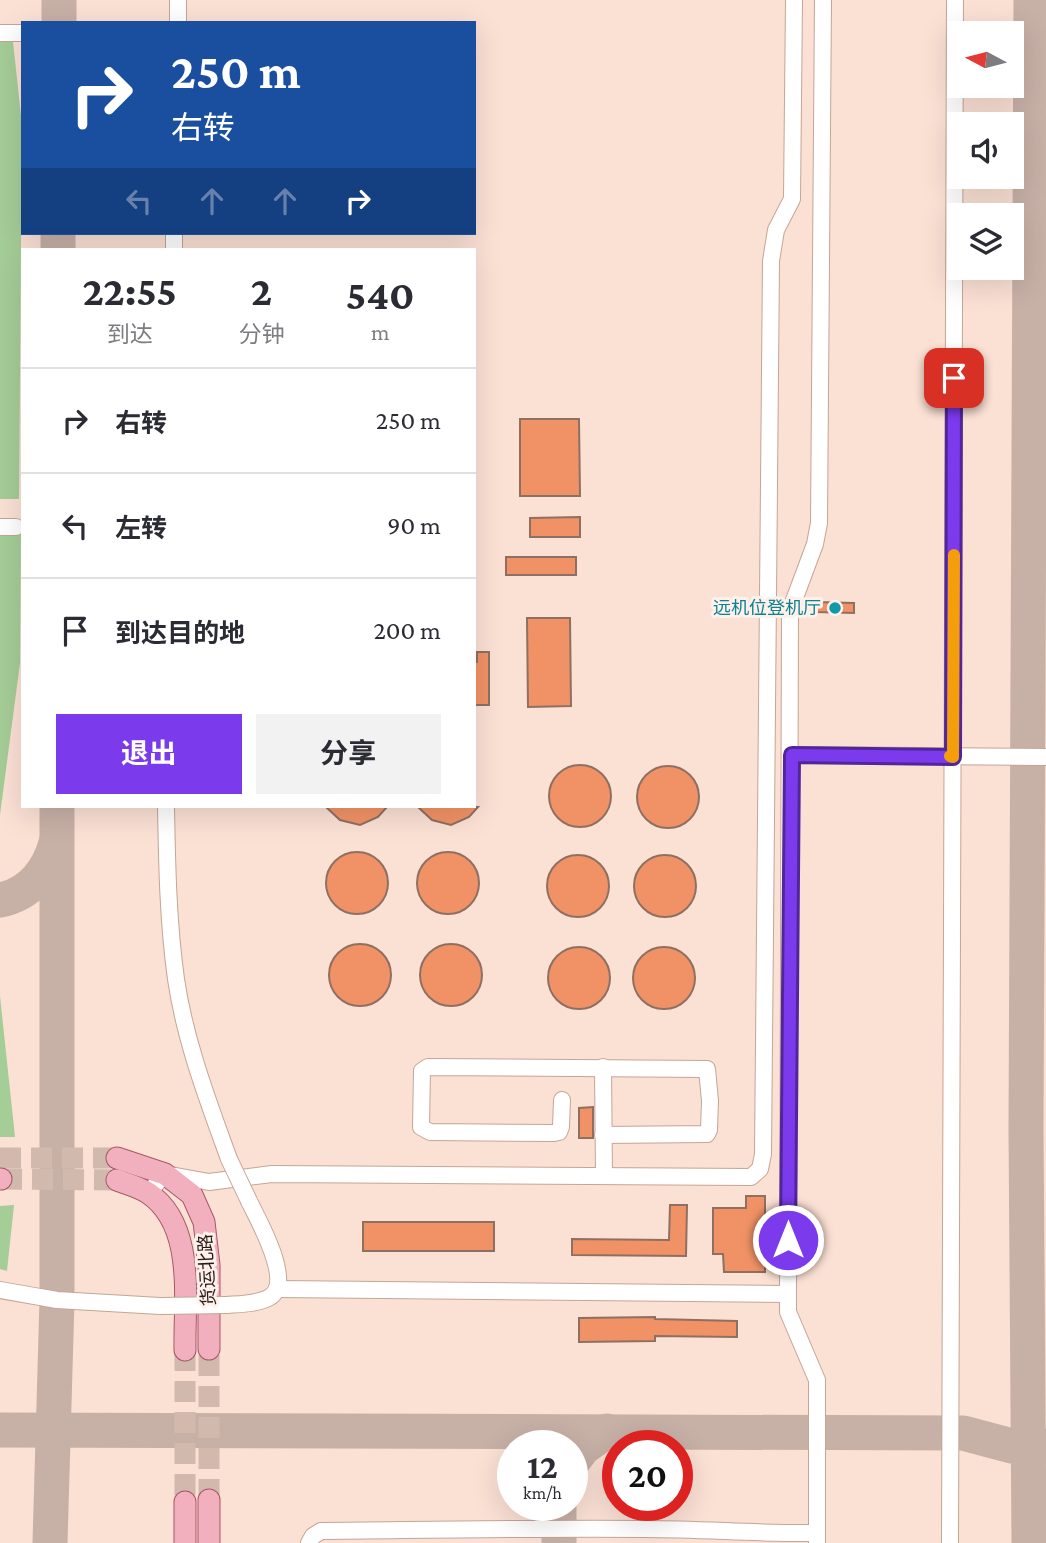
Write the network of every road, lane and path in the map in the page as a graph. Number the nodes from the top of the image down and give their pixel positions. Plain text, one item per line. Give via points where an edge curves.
1 (178, 0) edge
2 (794, 0) edge
3 (822, 0) edge
4 (955, 0) edge
5 (178, 21) edge
6 (0, 33) edge
7 (21, 33) edge
8 (792, 755) junction
9 (953, 757) junction
10 (1046, 757) edge
11 (166, 808) edge
12 (603, 1067) junction
13 (562, 1100) dead end
14 (603, 1135) junction
15 (117, 1158) tunnel mouth
16 (165, 1174) junction
17 (604, 1175) junction
18 (117, 1180) tunnel mouth
19 (148, 1193) junction
20 (276, 1289) junction
21 (0, 1290) edge
22 (788, 1294) junction
23 (185, 1349) tunnel mouth
24 (209, 1349) tunnel mouth
25 (209, 1500) tunnel mouth
26 (185, 1502) tunnel mouth
27 (646, 1536) edge
28 (817, 1538) edge
29 (761, 1539) edge
30 (185, 1543) edge
31 (209, 1543) edge
32 (309, 1543) edge
33 (950, 1543) edge

1 - 5 lane
2 - 17 lane via 792,199 776,230 771,261 763,1154 760,1169 751,1177
3 - 8 lane via 819,523 790,611
4 - 9 lane
6 - 7 lane
8 - 9 lane
8 - 22 lane
9 - 10 lane
9 - 33 lane
11 - 20 lane, bridge via 177,980 192,1051 229,1159 278,1264
12 - 13 lane via 425,1068 421,1127 430,1132 554,1133 561,1127
12 - 14 lane
12 - 14 lane via 705,1067 710,1101 707,1134
14 - 17 lane
15 - 16 main road, 货运北路
16 - 17 lane via 209,1182 272,1174
16 - 19 lane
16 - 24 main road, 货运北路 via 192,1195 204,1222
18 - 19 main road, 货运北路
19 - 23 main road, 货运北路 via 171,1216 180,1243
20 - 21 lane, bridge via 271,1297 253,1302 160,1306 57,1300
20 - 22 lane
22 - 28 lane via 788,1312 817,1380
25 - 31 main road
26 - 30 main road
27 - 29 lane via 744,1531
27 - 32 lane via 321,1531
28 - 29 lane

